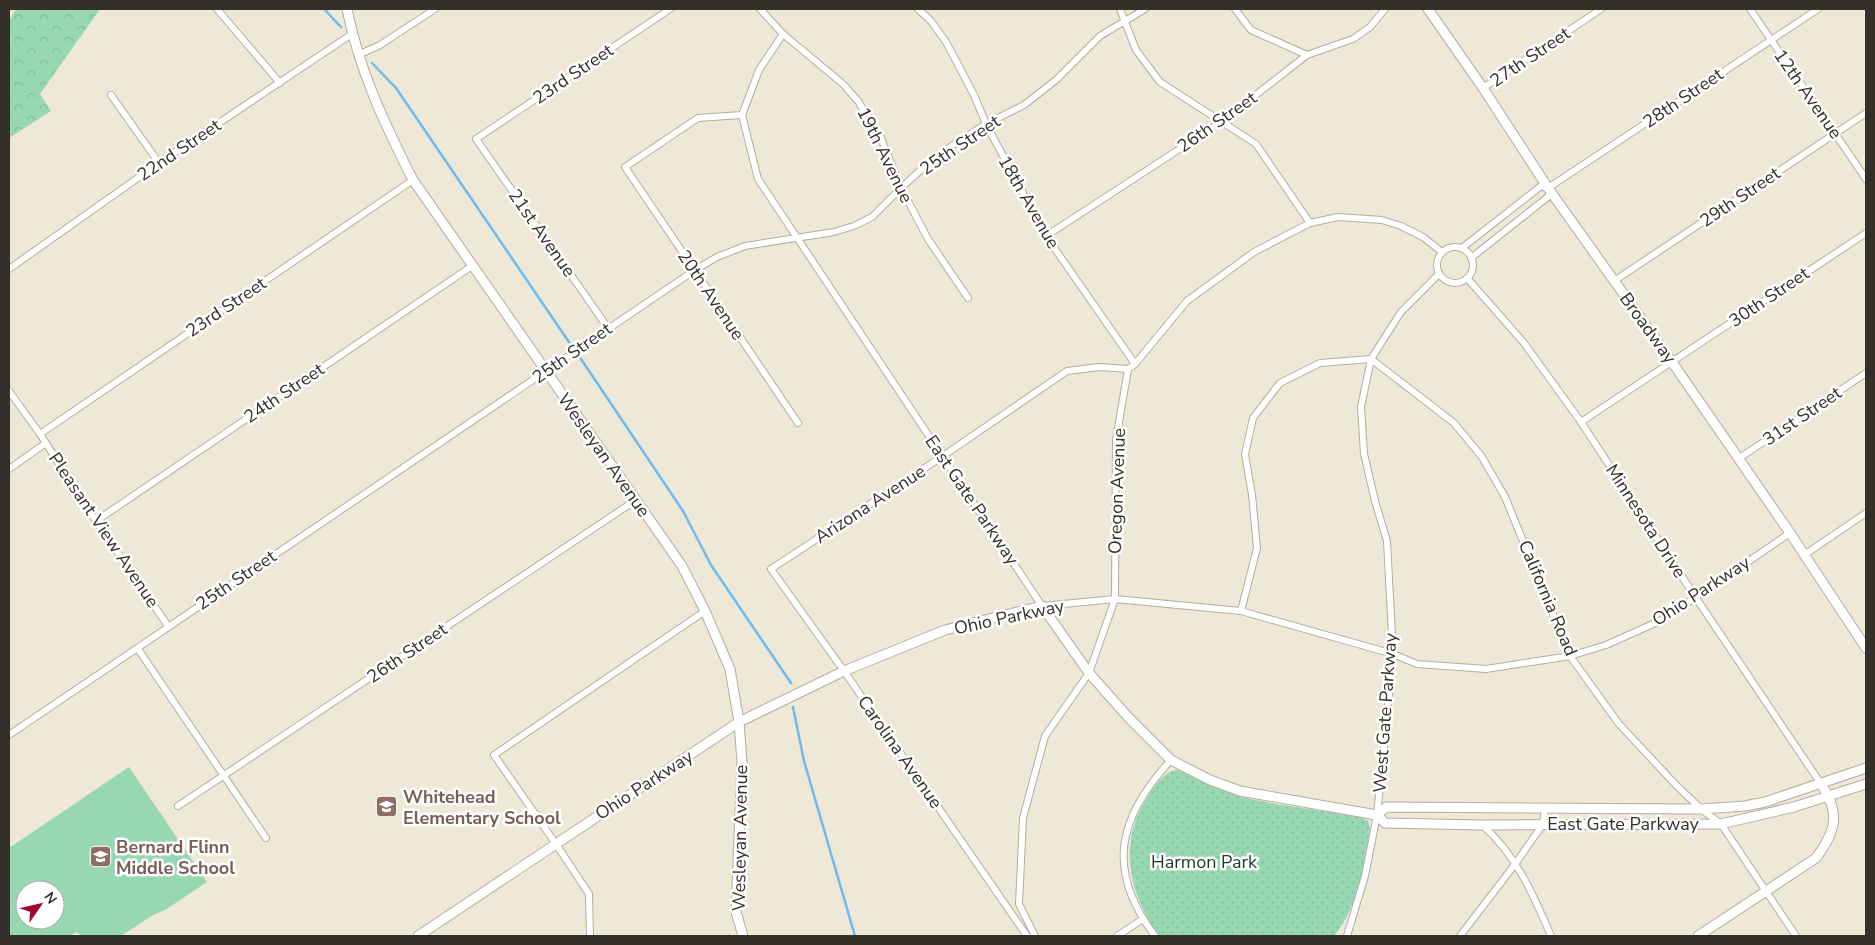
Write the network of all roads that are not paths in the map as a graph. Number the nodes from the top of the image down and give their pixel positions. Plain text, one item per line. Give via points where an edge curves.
1 (216, 9) edge
2 (347, 9) edge
3 (434, 9) edge
4 (670, 9) edge
5 (760, 9) edge
6 (918, 9) edge
7 (1120, 9) edge
8 (1145, 9) edge
9 (1234, 9) edge
10 (1384, 9) edge
11 (1428, 9) edge
12 (1601, 9) edge
13 (1750, 9) edge
14 (1818, 9) edge
15 (1124, 20) junction
16 (352, 34) junction
17 (783, 34) junction
18 (1770, 41) junction
19 (358, 55) junction
20 (1307, 55) junction
21 (280, 83) junction
22 (1483, 88) junction
23 (111, 95) dead end
24 (1866, 113) edge
25 (742, 114) junction
26 (1220, 122) junction
27 (986, 124) junction
28 (1835, 134) junction
29 (476, 139) joint
30 (158, 163) junction
31 (1866, 179) edge
32 (413, 180) junction
33 (901, 188) junction
34 (1548, 188) junction
35 (1310, 223) junction
36 (1866, 233) edge
37 (1046, 236) junction
38 (797, 239) junction
39 (1462, 248) junction
40 (1442, 252) junction
41 (1471, 258) junction
42 (472, 266) junction
43 (9, 269) edge
44 (695, 270) junction
45 (1439, 274) junction
46 (1467, 278) junction
47 (1614, 281) junction
48 (968, 298) dead end
49 (608, 328) junction
50 (1371, 359) junction
51 (1672, 362) junction
52 (1135, 364) junction
53 (1128, 369) junction
54 (546, 372) junction
55 (1866, 373) edge
56 (9, 392) edge
57 (1581, 422) junction
58 (798, 423) dead end
59 (40, 434) junction
60 (46, 443) junction
61 (943, 456) junction
62 (1738, 458) junction
63 (9, 469) edge
64 (636, 500) junction
65 (1866, 513) edge
66 (96, 521) junction
67 (1790, 533) junction
68 (1804, 555) junction
69 (771, 569) joint
70 (1696, 598) junction
71 (1115, 599) junction
72 (1042, 606) junction
73 (705, 611) junction
74 (1241, 611) junction
75 (168, 626) junction
76 (1866, 648) edge
77 (138, 649) junction
78 (1393, 654) junction
79 (1570, 656) junction
80 (844, 671) junction
81 (1089, 673) junction
82 (739, 722) junction
83 (9, 735) edge
84 (1171, 760) junction
85 (1866, 768) edge
86 (224, 775) junction
87 (1822, 784) junction
88 (1866, 784) edge
89 (1830, 797) junction
90 (178, 806) dead end
91 (1545, 808) junction
92 (1701, 809) junction
93 (1377, 815) junction
94 (1543, 824) junction
95 (1721, 824) junction
96 (1482, 825) junction
97 (266, 838) dead end
98 (556, 844) junction
99 (1516, 863) junction
100 (1766, 890) junction
101 (1143, 919) junction
102 (418, 936) edge
103 (590, 936) edge
104 (743, 936) edge
105 (1027, 936) edge
106 (1035, 936) edge
107 (1117, 936) edge
108 (1155, 936) edge
109 (1347, 936) edge
110 (1460, 936) edge
111 (1551, 936) edge
112 (1698, 936) edge
113 (1796, 936) edge

1 - 21 street
2 - 16 street, Wesleyan Avenue
3 - 19 street via 380,45
4 - 29 street, 23rd Street
5 - 17 street, 19th Avenue
6 - 27 street, 18th Avenue via 946,42
7 - 15 street
8 - 15 street, 25th Street
9 - 20 street via 1251,30
10 - 20 street, 26th Street via 1370,27 1353,39
11 - 22 street, Broadway
12 - 22 street, 27th Street
13 - 18 street, 12th Avenue
14 - 18 street, 28th Street
15 - 26 street via 1136,50 1160,82
15 - 27 street, 25th Street via 1100,36 1056,80 1024,105
16 - 19 street, Wesleyan Avenue
16 - 21 street, 22nd Street
17 - 25 street via 759,70
17 - 33 street, 19th Avenue via 843,84 858,101 880,138
18 - 28 street, 12th Avenue
18 - 34 street, 28th Street
19 - 32 street, Wesleyan Avenue via 385,125
20 - 26 street, 26th Street
21 - 30 street, 22nd Street
22 - 34 street, Broadway
23 - 30 street
24 - 28 street, 29th Street
25 - 38 street, East Gate Parkway via 758,180
25 - 44 street, 20th Avenue via 698,118 625,167
26 - 35 street via 1256,144
26 - 37 street, 26th Street
27 - 33 street, 25th Street via 936,156
27 - 37 street, 18th Avenue
28 - 31 street, 12th Avenue
28 - 47 street, 29th Street
29 - 49 street, 21st Avenue
30 - 43 street, 22nd Street
32 - 42 street, Wesleyan Avenue
32 - 59 street, 23rd Street
33 - 38 street, 25th Street via 872,217 854,226
33 - 48 street, 19th Avenue via 928,239
34 - 39 street via 1541,186
34 - 41 street via 1549,196
34 - 47 street, Broadway
35 - 40 street via 1338,217 1382,220 1423,237
35 - 52 street via 1254,252 1187,301
36 - 51 street, 30th Street
37 - 52 street, 18th Avenue
38 - 44 street, 25th Street via 745,246
38 - 61 street, East Gate Parkway
39 - 40 street via 1451,247
39 - 41 street
40 - 45 street via 1437,262
41 - 46 street via 1473,268
42 - 54 street, Wesleyan Avenue
42 - 66 street, 24th Street
44 - 49 street, 25th Street
44 - 58 street, 20th Avenue
45 - 46 street via 1452,283
45 - 50 street, West Gate Parkway via 1401,312
46 - 57 street, Minnesota Drive via 1524,343
47 - 51 street, Broadway
49 - 54 street, 25th Street
50 - 74 street via 1320,364 1304,371 1280,383 1253,418 1245,454 1257,548
50 - 78 street, West Gate Parkway via 1361,407 1364,454 1387,541
50 - 79 street, California Road via 1454,423 1482,457 1505,497
51 - 57 street, 30th Street
51 - 62 street, Broadway
52 - 53 street
53 - 61 street, Arizona Avenue via 1099,366 1066,371
53 - 71 street, Oregon Avenue via 1116,440
54 - 64 street, Wesleyan Avenue
54 - 75 street, 25th Street
55 - 62 street, 31st Street
56 - 59 street
57 - 70 street, Minnesota Drive
59 - 60 street, Pleasant View Avenue
60 - 63 street
60 - 66 street, Pleasant View Avenue
61 - 69 street, Arizona Avenue
61 - 72 street, East Gate Parkway
62 - 67 street, Broadway
64 - 73 street, Wesleyan Avenue via 682,566
64 - 86 street, 26th Street
65 - 68 street
66 - 75 street, Pleasant View Avenue
67 - 68 street, Broadway
67 - 70 street, Ohio Parkway
68 - 76 street, Broadway
69 - 80 street, Carolina Avenue
70 - 79 street, Ohio Parkway via 1662,620 1606,645
70 - 87 street, Minnesota Drive
71 - 72 street, Ohio Parkway
71 - 74 street, Ohio Parkway
71 - 81 street, Oregon Avenue
72 - 80 street, Ohio Parkway via 945,630
72 - 81 street, East Gate Parkway
73 - 82 street, Wesleyan Avenue via 730,669
73 - 98 street via 494,755
74 - 78 street, Ohio Parkway
75 - 77 street, 25th Street
77 - 83 street, 25th Street
77 - 86 street
78 - 79 street, Ohio Parkway via 1417,664 1486,669
78 - 93 street, West Gate Parkway
79 - 92 street, California Road via 1619,724
80 - 82 street, Ohio Parkway
80 - 105 street, Carolina Avenue
81 - 84 street, East Gate Parkway
81 - 106 street, Oregon Avenue via 1045,736 1023,818 1019,904
82 - 98 street, Ohio Parkway
82 - 104 street, Wesleyan Avenue via 742,762 736,912
84 - 93 street, East Gate Parkway via 1240,791
84 - 101 street via 1138,802 1123,846 1127,881
85 - 87 street, East Gate Parkway
86 - 90 street, 26th Street
86 - 97 street
87 - 89 street, Minnesota Drive
87 - 92 street, East Gate Parkway via 1765,802
88 - 89 street, East Gate Parkway
89 - 95 street, East Gate Parkway
89 - 100 street, Minnesota Drive via 1836,818 1829,841 1816,858
91 - 92 street, East Gate Parkway
91 - 93 street, East Gate Parkway via 1386,807
91 - 94 street
92 - 95 street, California Road
93 - 96 street, East Gate Parkway via 1385,823
93 - 109 street, West Gate Parkway via 1365,876
94 - 95 street, East Gate Parkway
94 - 96 street, East Gate Parkway
94 - 99 street
95 - 100 street, California Road
96 - 99 street
98 - 102 street, Ohio Parkway
98 - 103 street via 589,894
99 - 110 street
99 - 111 street
100 - 112 street, Minnesota Drive
100 - 113 street, California Road
101 - 107 street
101 - 108 street

